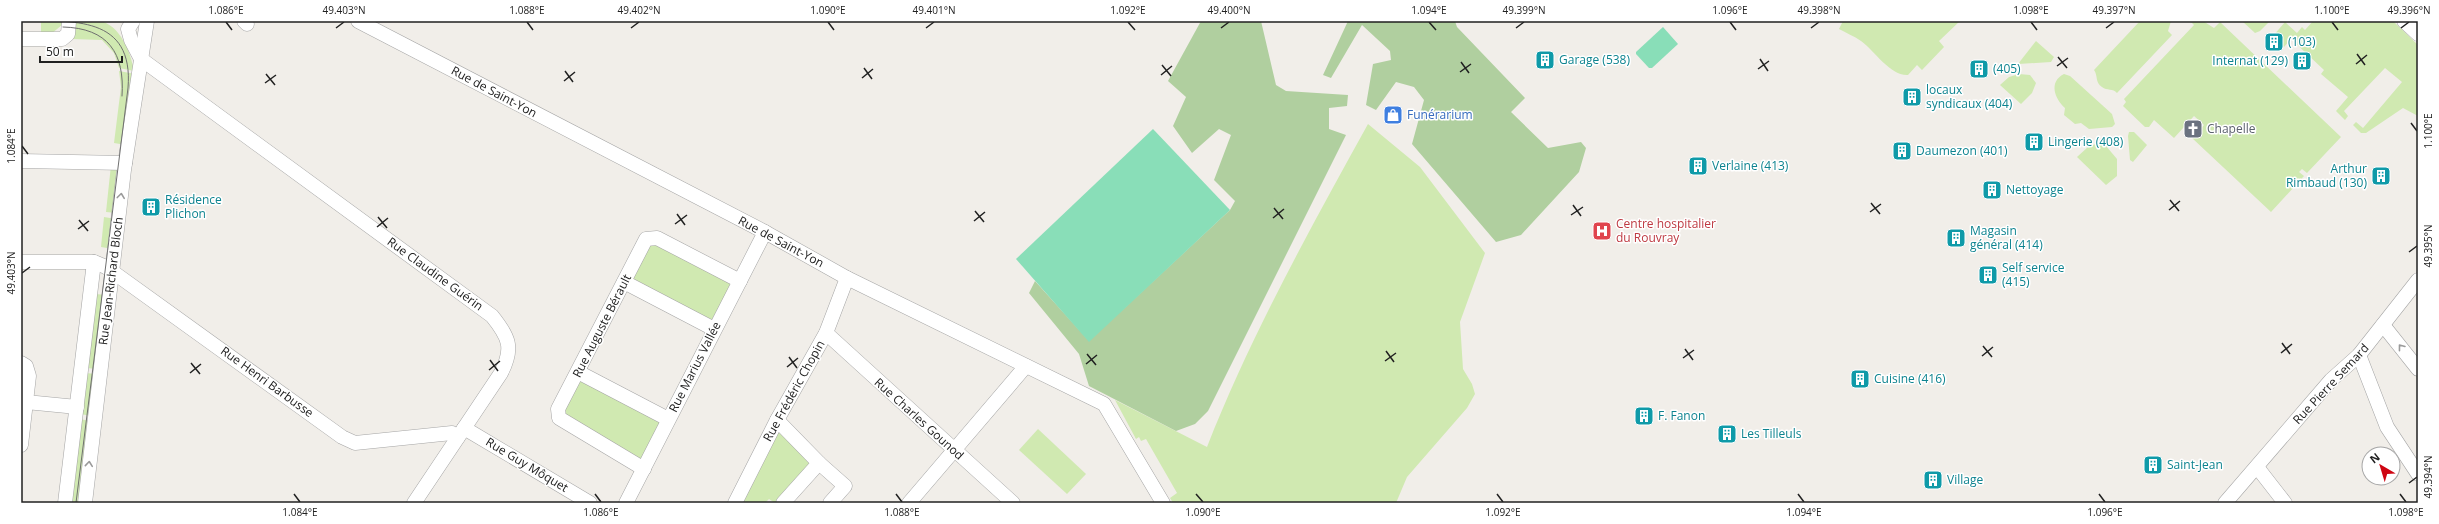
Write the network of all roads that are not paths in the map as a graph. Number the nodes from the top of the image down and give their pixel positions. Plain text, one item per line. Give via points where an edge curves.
1 (69, 21) edge
2 (358, 21) edge
3 (2404, 21) edge
4 (145, 23) edge
5 (127, 24) edge
6 (2418, 34) edge
7 (21, 39) edge
8 (141, 59) junction
9 (21, 161) edge
10 (125, 163) junction
11 (766, 232) junction
12 (21, 262) edge
13 (94, 262) junction
14 (113, 271) junction
15 (848, 278) junction
16 (2418, 280) edge
17 (740, 281) junction
18 (624, 282) junction
19 (2383, 325) junction
20 (714, 329) junction
21 (826, 333) junction
22 (2359, 355) junction
23 (21, 363) edge
24 (1026, 366) junction
25 (2418, 369) edge
26 (578, 372) junction
27 (26, 402) junction
28 (77, 407) junction
29 (668, 420) junction
30 (777, 420) junction
31 (461, 432) junction
32 (21, 445) edge
33 (954, 451) junction
34 (819, 462) junction
35 (2257, 467) junction
36 (644, 469) junction
37 (2418, 474) edge
38 (65, 503) edge
39 (85, 503) edge
40 (414, 503) edge
41 (590, 503) edge
42 (626, 503) edge
43 (735, 503) edge
44 (782, 503) edge
45 (830, 503) edge
46 (908, 503) edge
47 (1013, 503) edge
48 (1163, 503) edge
49 (2225, 503) edge
50 (2285, 503) edge

1 - 7 street via 68,34 62,39
2 - 11 street, Rue de Saint-Yon
3 - 6 street
4 - 5 street
4 - 8 street, Rue Jean-Richard Bloch
5 - 8 street via 131,40
8 - 10 street, Rue Jean-Richard Bloch
8 - 31 street, Rue Claudine Guérin via 492,316 507,334 507,362
9 - 10 street
14 -> 10 street, Rue Jean-Richard Bloch
11 - 15 street, Rue de Saint-Yon
11 - 17 street, Rue Marius Vallée
12 - 13 street
13 - 14 street, Rue Henri Barbusse
13 - 28 street, Rue Jean-Richard Bloch
14 - 31 street, Rue Henri Barbusse via 342,437 355,443
39 -> 14 street, Rue Jean-Richard Bloch
15 - 21 street, Rue Frédéric Chopin
15 - 24 street, Rue de Saint-Yon
16 - 19 street, Rue Pierre Semard
17 - 18 street, Rue Auguste Bérault via 657,238 646,239
17 - 20 street, Rue Marius Vallée
18 - 20 street
18 - 26 street, Rue Auguste Bérault
19 - 22 street, Rue Pierre Semard
25 -> 19 street
20 - 29 street, Rue Marius Vallée
21 - 30 street, Rue Frédéric Chopin
21 - 33 street, Rue Charles Gounod
22 - 35 street, Rue Pierre Semard via 2331,380
22 - 37 street via 2387,427
23 - 27 street via 26,366 29,376
24 - 33 street
24 - 48 street, Rue de Saint-Yon via 1107,407
26 - 29 street
26 - 36 street, Rue Auguste Bérault via 558,409 559,418
27 - 28 street
27 - 32 street
28 - 38 street, Rue Jean-Richard Bloch
29 - 36 street, Rue Marius Vallée
30 - 34 street
30 - 43 street, Rue Frédéric Chopin
31 - 40 street, Rue Claudine Guérin
31 - 41 street, Rue Guy Môquet
33 - 46 street
33 - 47 street, Rue Charles Gounod
34 - 44 street
34 - 45 street via 845,486
35 - 49 street, Rue Pierre Semard
35 - 50 street
36 - 42 street, Rue Marius Vallée

